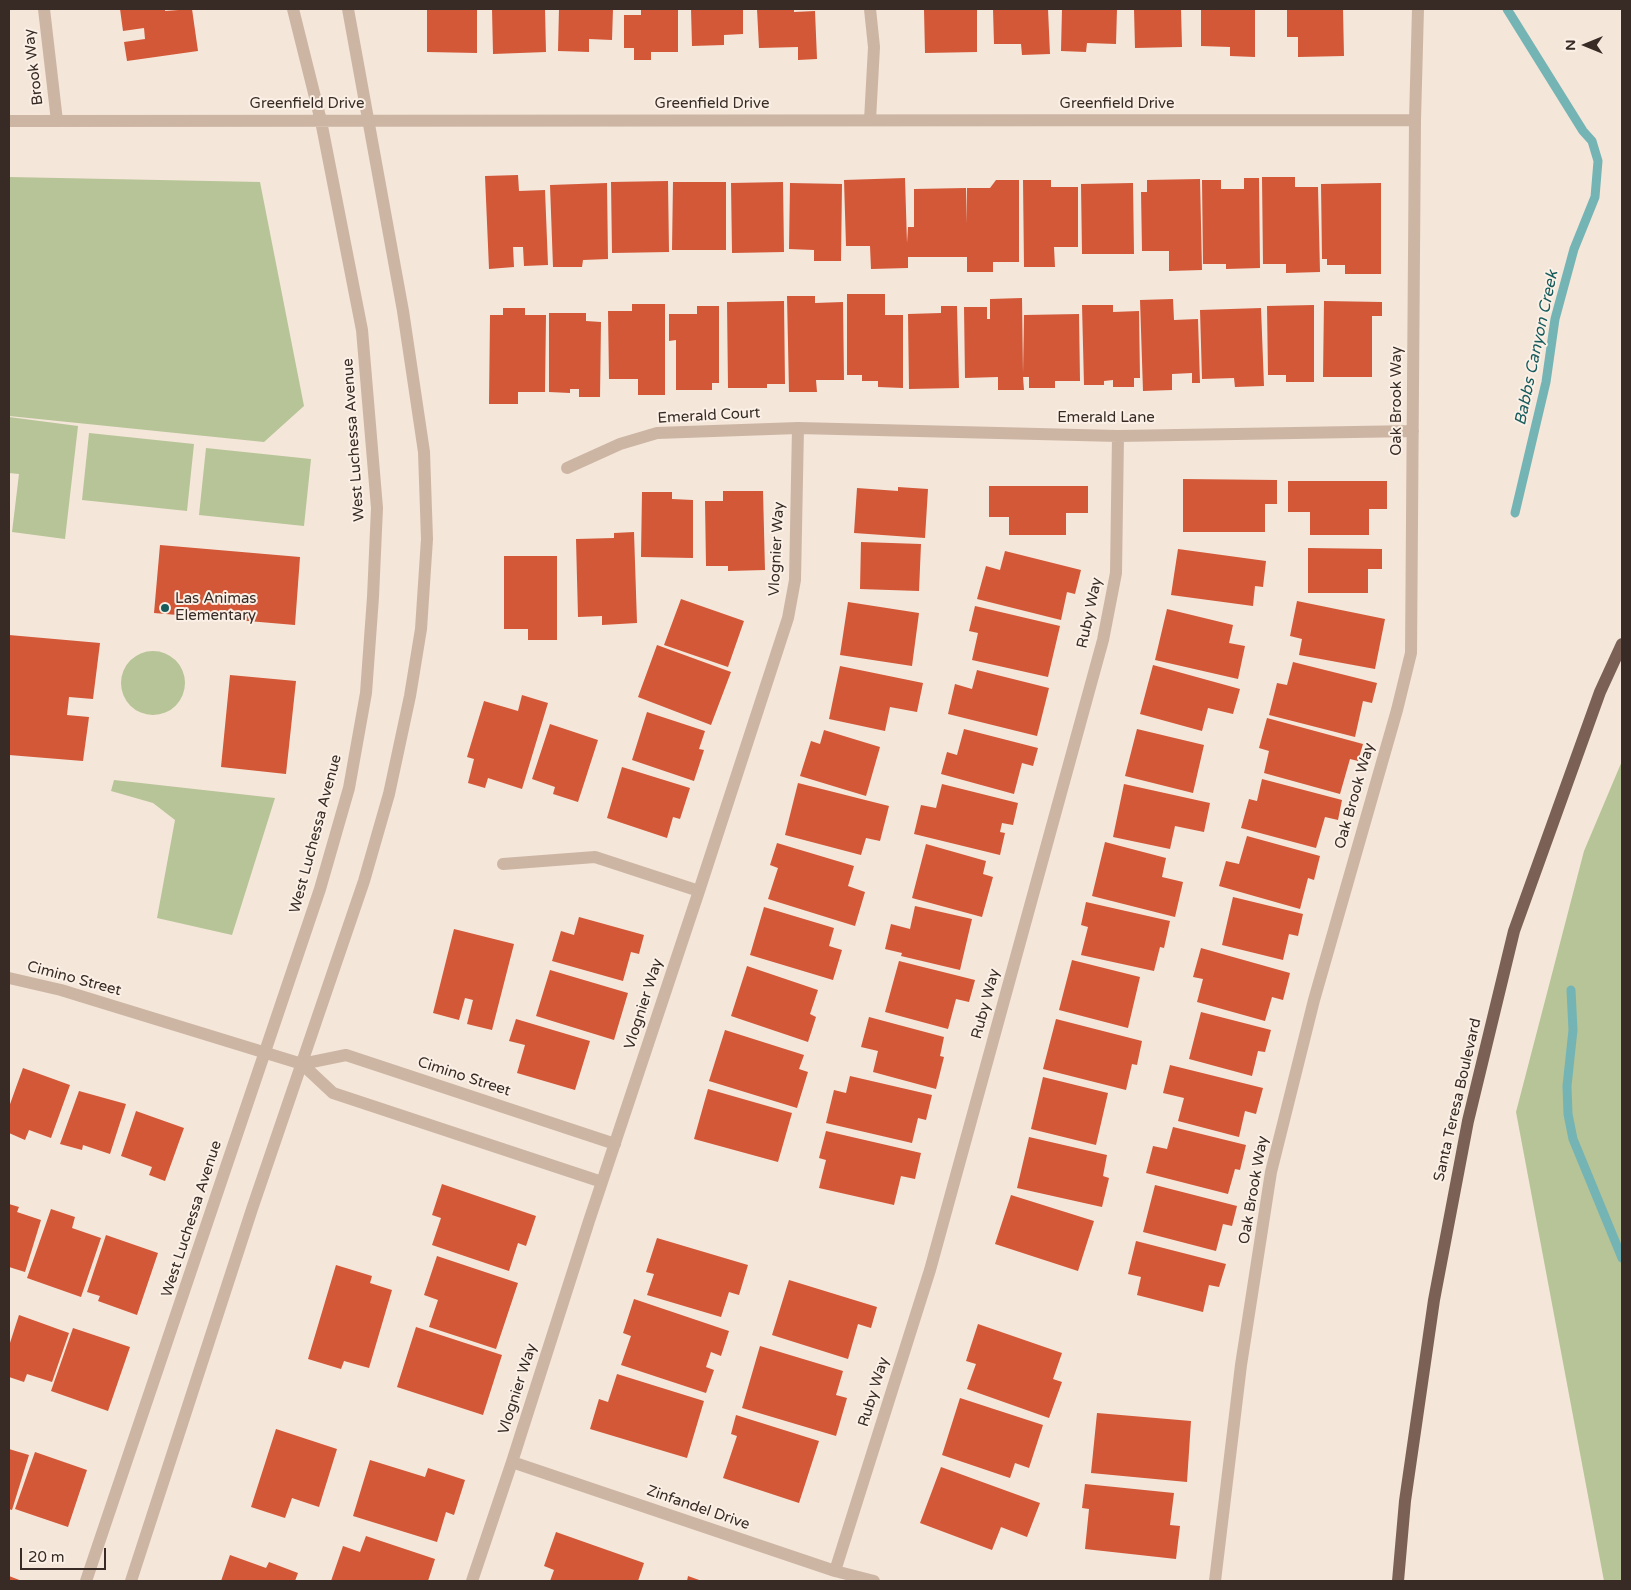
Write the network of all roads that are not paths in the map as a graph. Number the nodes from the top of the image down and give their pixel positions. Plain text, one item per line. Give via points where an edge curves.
1 (44, 9) edge
2 (293, 9) edge
3 (348, 9) edge
4 (870, 9) edge
5 (1418, 9) edge
6 (870, 120) junction
7 (1415, 120) junction
8 (9, 121) edge
9 (57, 121) junction
10 (321, 121) junction
11 (368, 121) junction
12 (798, 428) junction
13 (1414, 431) junction
14 (1118, 436) junction
15 (567, 468) dead end
16 (1622, 644) edge
17 (503, 864) dead end
18 (699, 890) junction
19 (9, 978) edge
20 (265, 1052) junction
21 (302, 1064) junction
22 (615, 1144) junction
23 (602, 1182) junction
24 (512, 1462) junction
25 (835, 1571) junction
26 (86, 1581) edge
27 (131, 1581) edge
28 (472, 1581) edge
29 (874, 1581) edge
30 (1215, 1581) edge
31 (1398, 1581) edge

1 - 9 street, Brook Way
2 - 10 street, West Luchessa Avenue
3 - 11 street
4 - 6 street via 874,47
5 - 7 street, Oak Brook Way
6 - 7 street, Greenfield Drive
6 - 11 street, Greenfield Drive
7 - 13 street, Oak Brook Way
8 - 9 street, Greenfield Drive
9 - 10 street, Greenfield Drive
10 - 11 street, Greenfield Drive
10 - 20 street, West Luchessa Avenue via 362,330 377,508 373,597 366,693 349,788 320,889
11 - 21 street via 403,311 424,452 427,539 420,629 410,696 386,802 364,880
12 - 14 street, Emerald Lane
12 - 15 street, Emerald Court via 658,433 620,444
12 - 18 street, Vlognier Way via 795,580 788,618
13 - 14 street, Emerald Lane
13 - 30 street, Oak Brook Way via 1411,653 1314,1000 1271,1172 1241,1365
14 - 25 street, Ruby Way via 1116,573 1102,640 930,1270
16 - 31 main road, Santa Teresa Boulevard via 1600,692 1514,931 1468,1121 1434,1300 1405,1501
17 - 18 street via 594,857
18 - 22 street, Vlognier Way
19 - 20 street, Cimino Street via 61,990
20 - 21 street, Cimino Street
20 - 26 street, West Luchessa Avenue
21 - 22 street, Cimino Street via 346,1055
21 - 23 street, Cimino Street via 333,1093
21 - 27 street
22 - 23 street, Vlognier Way
23 - 24 street, Vlognier Way
24 - 25 street, Zinfandel Drive
24 - 28 street, Vlognier Way
25 - 29 street, Zinfandel Drive

